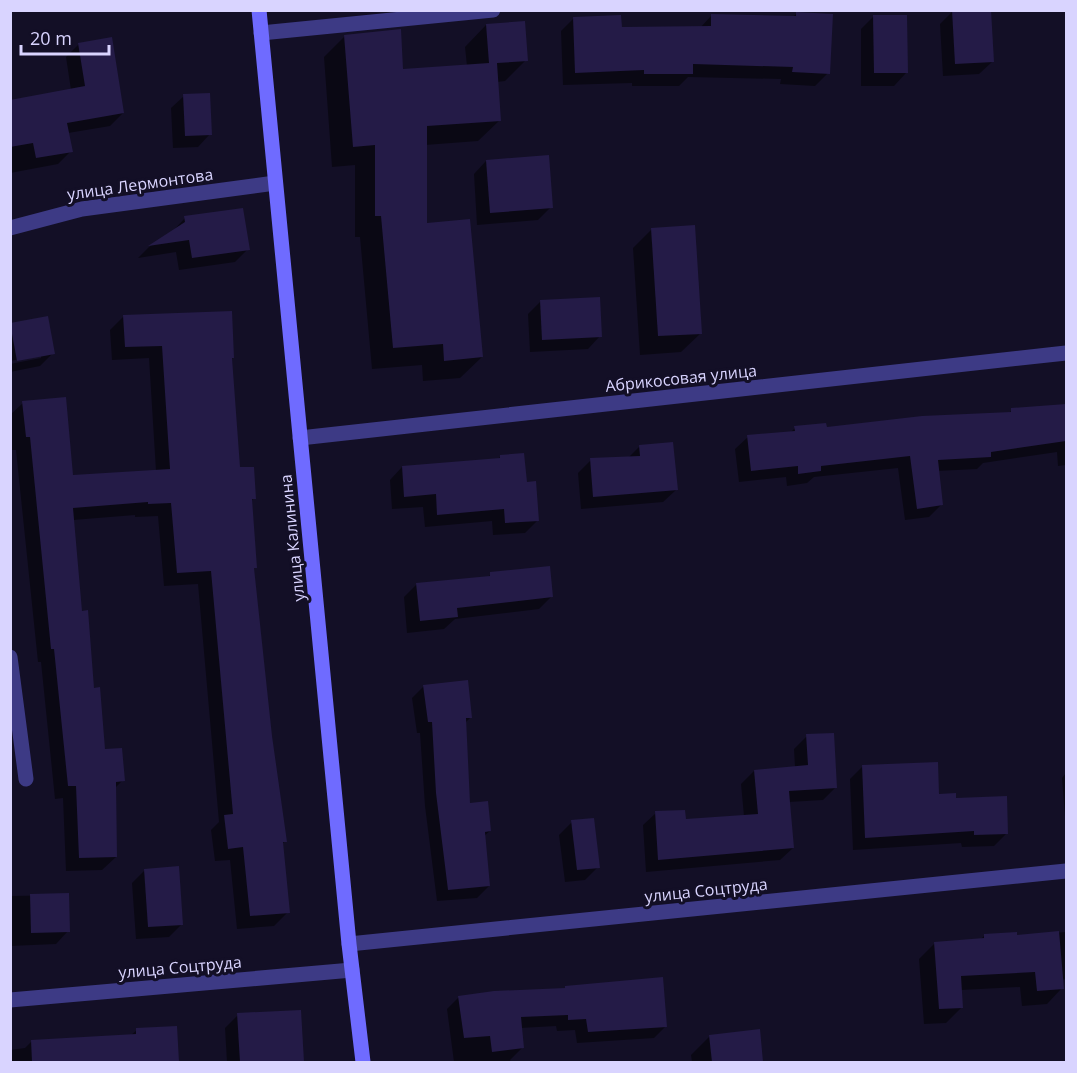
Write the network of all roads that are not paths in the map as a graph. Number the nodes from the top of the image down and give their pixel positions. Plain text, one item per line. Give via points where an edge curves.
1 (259, 10) edge
2 (493, 10) edge
3 (261, 33) junction
4 (275, 183) junction
5 (10, 228) edge
6 (1066, 353) edge
7 (300, 438) junction
8 (10, 657) edge
9 (13, 702) edge
10 (26, 779) dead end
11 (1066, 871) edge
12 (350, 944) junction
13 (352, 970) junction
14 (10, 1000) edge
15 (363, 1062) edge

1 - 3 main road, улица Калинина
2 - 3 street
3 - 4 main road, улица Калинина
4 - 5 street, улица Лермонтова via 82,208
4 - 7 main road, улица Калинина
6 - 7 street, Абрикосовая улица
7 - 12 main road, улица Калинина
8 - 9 street
9 - 10 street
11 - 12 street, улица Соцтруда
12 - 13 main road, улица Калинина
13 - 14 street, улица Соцтруда
13 - 15 main road, улица Калинина

